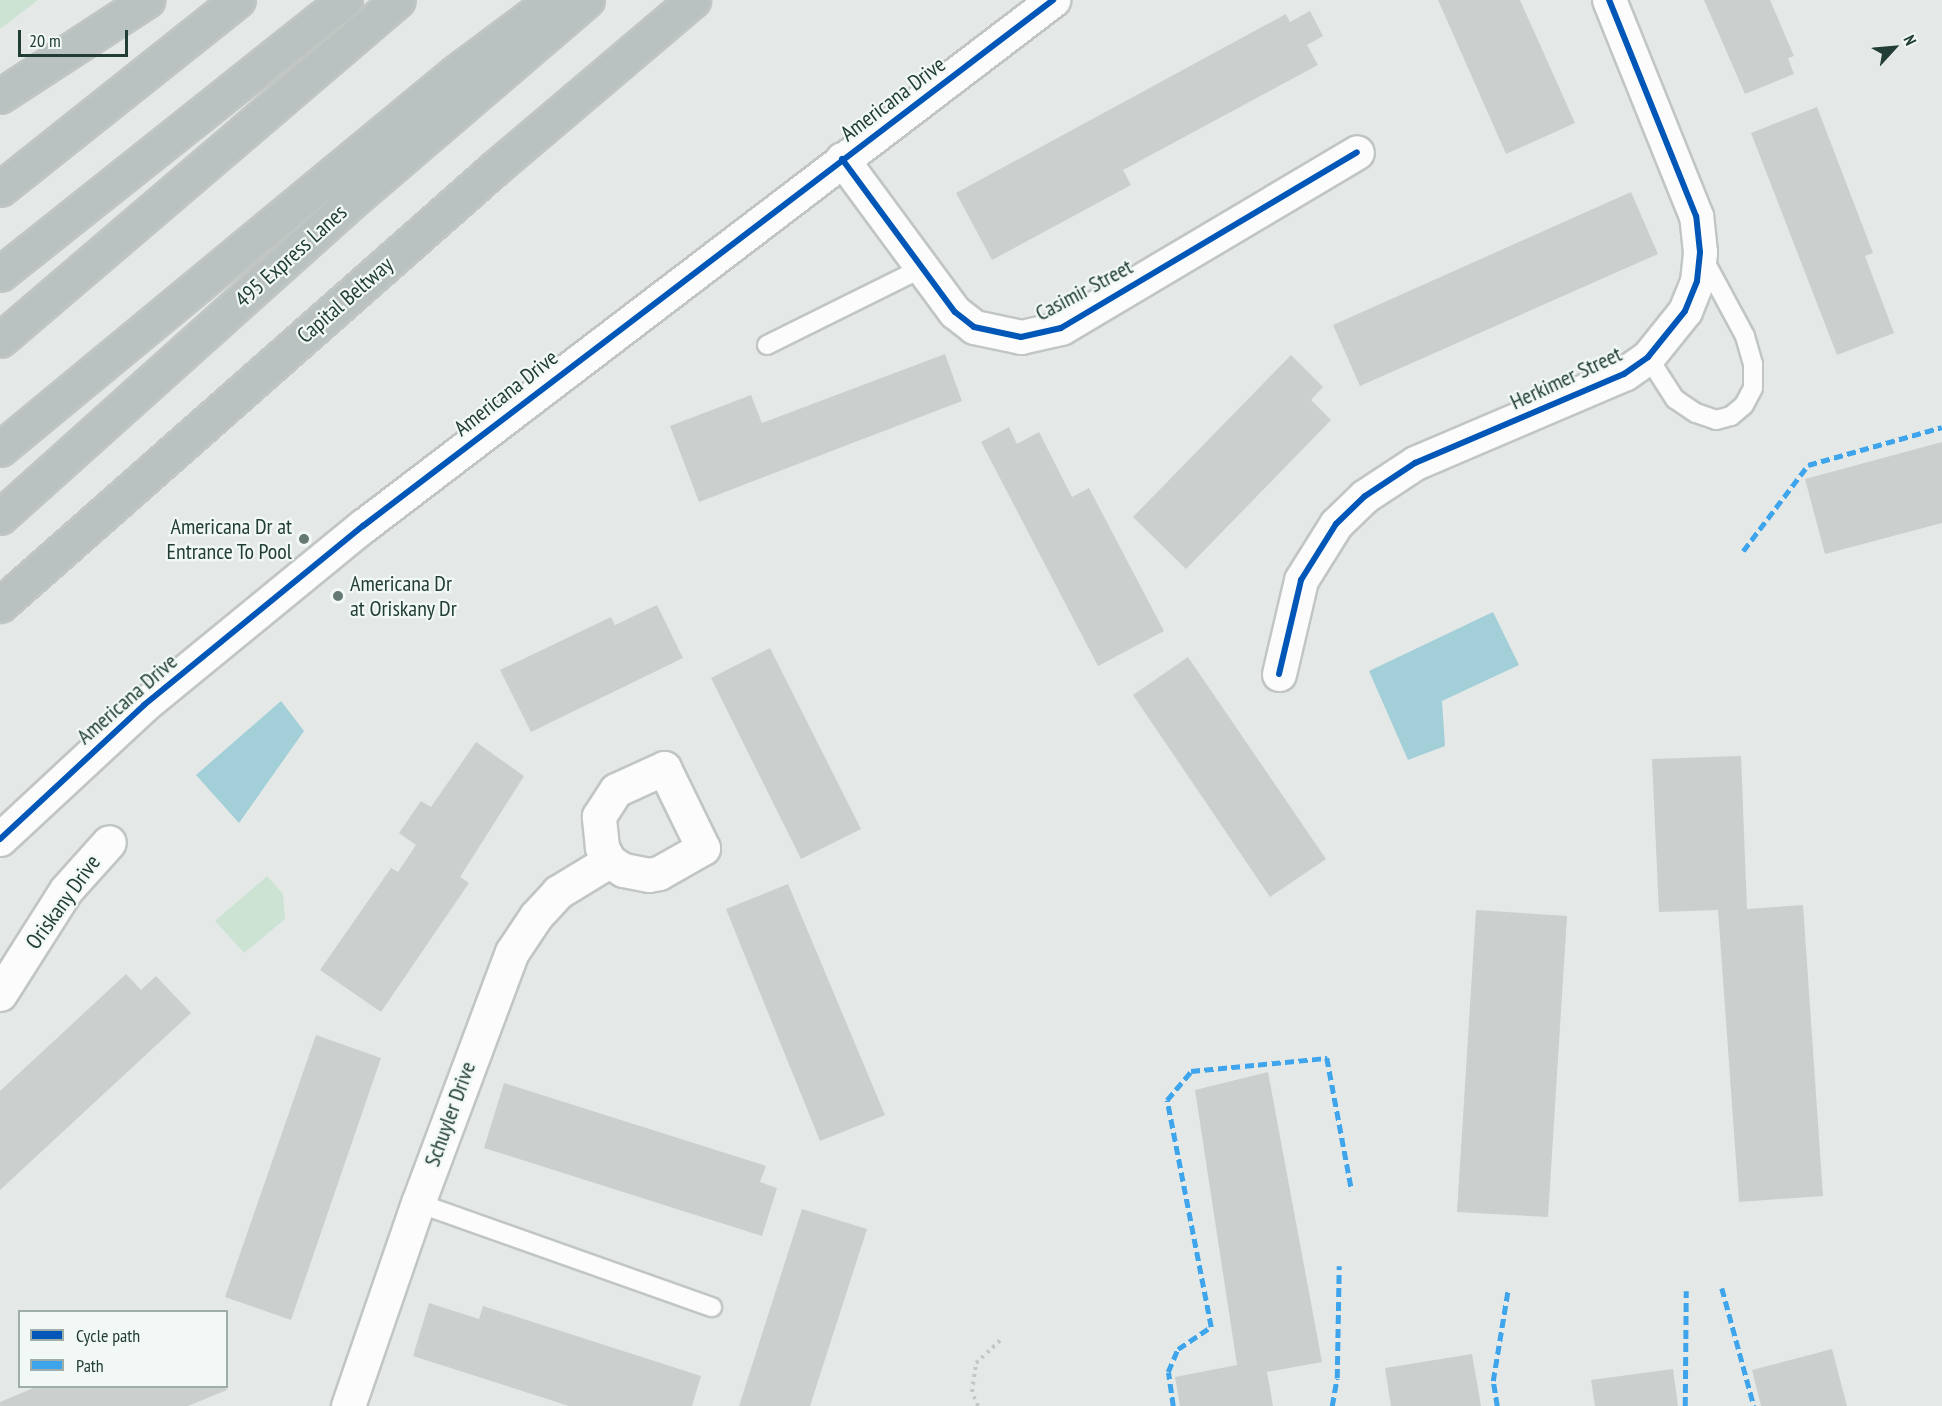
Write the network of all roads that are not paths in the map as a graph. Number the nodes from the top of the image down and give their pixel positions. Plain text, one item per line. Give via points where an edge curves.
1 (147, 0) edge
2 (238, 0) edge
3 (345, 0) edge
4 (398, 0) edge
5 (552, 0) edge
6 (587, 0) edge
7 (693, 0) edge
8 (1053, 0) edge
9 (1609, 0) edge
10 (0, 96) edge
11 (1357, 152) dead end
12 (842, 159) junction
13 (0, 189) edge
14 (1700, 252) junction
15 (920, 269) junction
16 (0, 274) edge
17 (0, 340) edge
18 (767, 345) dead end
19 (1648, 357) junction
20 (0, 449) edge
21 (0, 517) edge
22 (0, 605) edge
23 (1279, 674) dead end
24 (0, 838) edge
25 (109, 842) dead end
26 (609, 861) dead end
27 (0, 994) edge
28 (418, 1203) junction
29 (712, 1306) dead end
30 (348, 1406) edge

1 - 10 highway
2 - 13 highway
3 - 16 highway
4 - 17 highway
5 - 20 highway via 455,73
6 - 21 highway, 495 Express Lanes via 335,215
7 - 22 highway, Capital Beltway via 494,169
8 - 12 street, Americana Drive
9 - 14 street, Herkimer Street via 1678,168 1695,216
11 - 15 street, Casimir Street via 1044,335 995,334 974,327 955,312
12 - 15 street, Casimir Street
12 - 24 street, Americana Drive via 354,534 144,705
14 - 19 street, Herkimer Street via 1697,281 1684,311
14 - 19 lane via 1745,336 1753,364 1753,388 1744,405 1731,416 1716,420 1676,399
15 - 18 lane
19 - 23 street, Herkimer Street via 1624,374 1578,396 1415,463 1365,496 1336,524 1301,580
25 - 27 street, Oriskany Drive via 66,890
26 - 28 street, Schuyler Drive via 558,892 512,952
28 - 29 lane
28 - 30 street, Schuyler Drive

